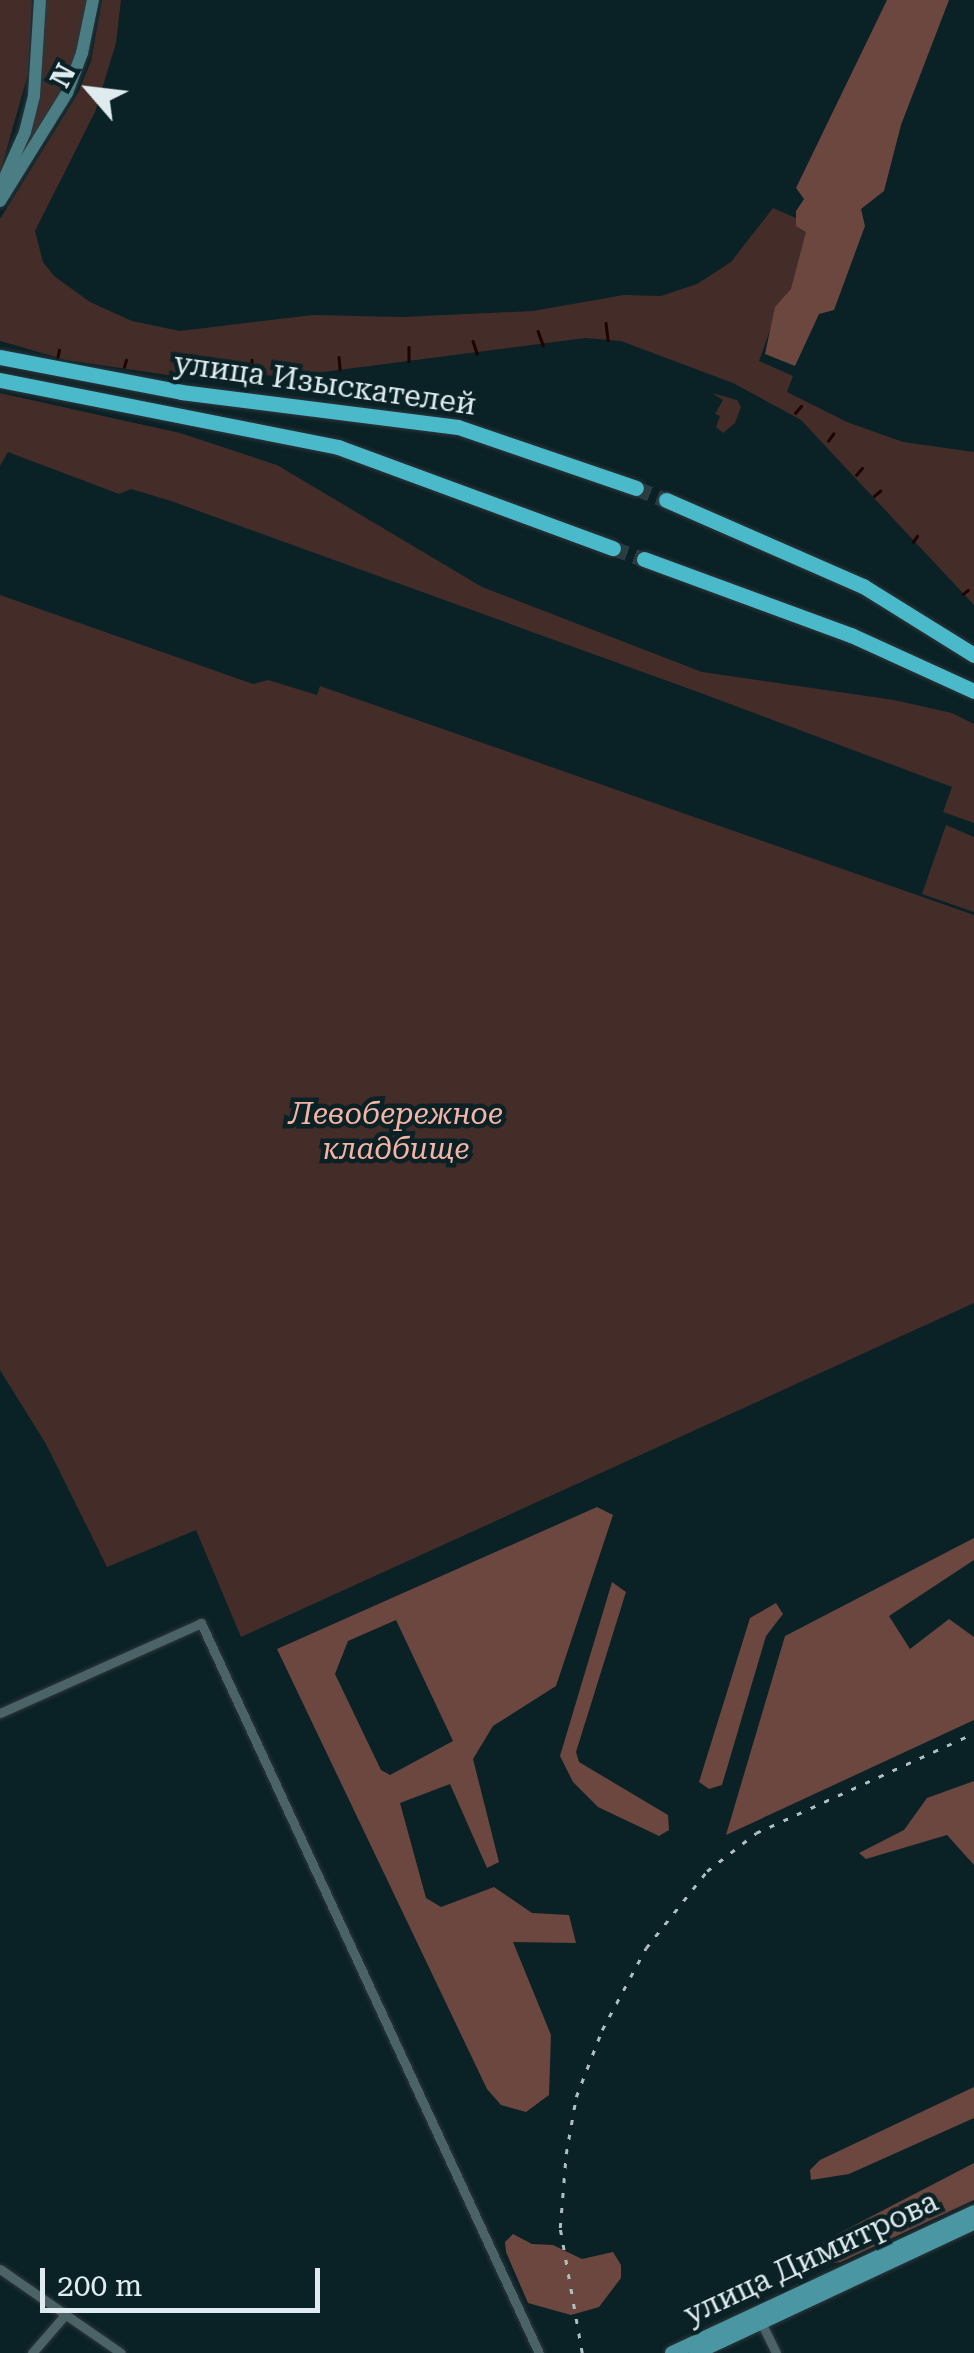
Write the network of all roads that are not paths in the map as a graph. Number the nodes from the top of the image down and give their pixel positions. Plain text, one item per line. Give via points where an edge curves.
1 (40, 0) edge
2 (93, 0) edge
3 (0, 189) edge
4 (0, 200) edge
5 (0, 357) edge
6 (0, 380) edge
7 (636, 488) tunnel mouth
8 (666, 500) tunnel mouth
9 (612, 548) tunnel mouth
10 (644, 559) tunnel mouth
11 (974, 655) edge
12 (974, 691) edge
13 (0, 1713) edge
14 (974, 2212) edge
15 (974, 2223) edge
16 (0, 2269) edge
17 (64, 2316) junction
18 (759, 2318) junction
19 (32, 2353) edge
20 (120, 2353) edge
21 (539, 2353) edge
22 (672, 2353) edge
23 (696, 2353) edge
24 (776, 2353) edge

1 - 3 street via 34,95 26,132
2 - 4 street via 67,93
5 - 7 highway, улица Изыскателей via 181,392 458,427
6 - 9 highway, улица Изыскателей via 338,447
8 - 11 highway via 863,586
10 - 12 highway via 851,635
13 - 21 street via 201,1623
14 - 18 main road, улица Димитрова
15 - 18 main road, улица Димитрова
16 - 17 street
17 - 19 street
17 - 20 street
18 - 22 main road, улица Димитрова
18 - 23 main road, улица Димитрова
18 - 24 street

